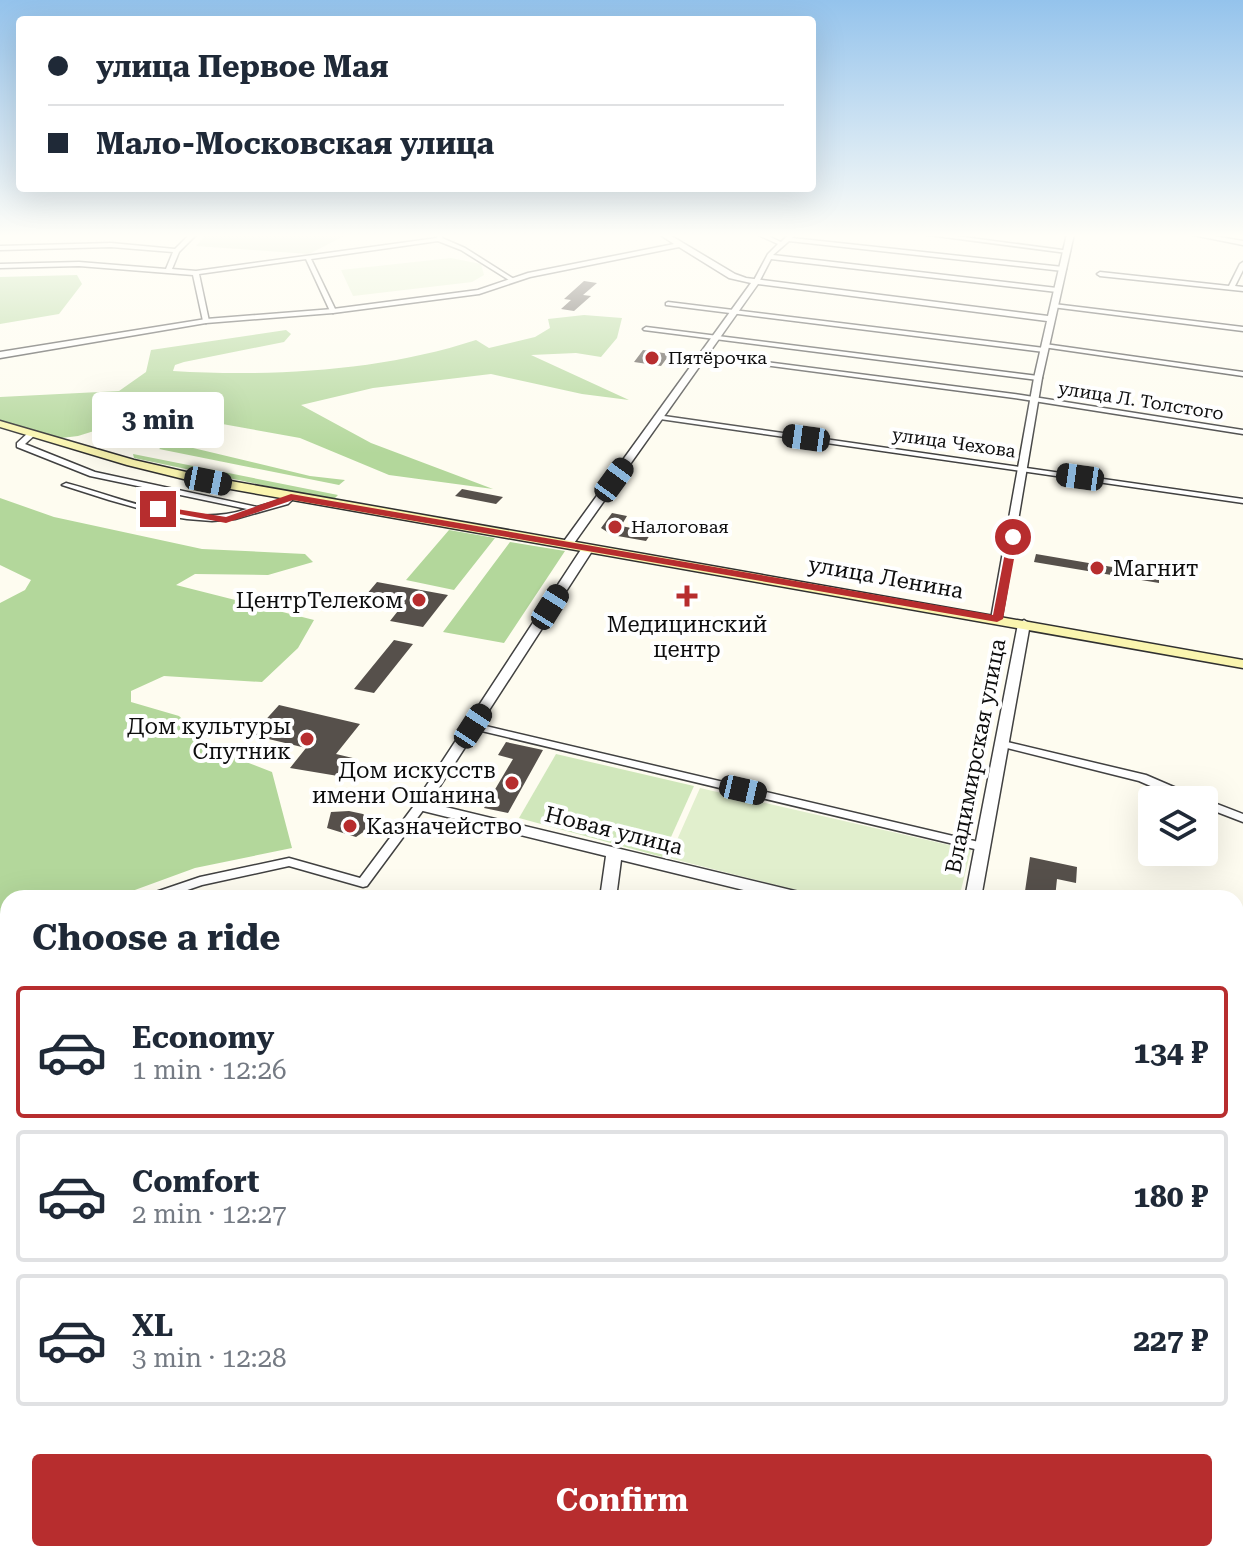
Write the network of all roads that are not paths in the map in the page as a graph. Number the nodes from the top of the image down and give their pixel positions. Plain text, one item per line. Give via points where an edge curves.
1 (1054, 306) edge
2 (203, 307) edge
3 (331, 307) edge
4 (365, 307) edge
5 (693, 307) edge
6 (740, 307) edge
7 (955, 307) edge
8 (1061, 307) edge
9 (333, 311) junction
10 (737, 312) junction
11 (1052, 319) junction
12 (206, 321) junction
13 (646, 329) dead end
14 (1243, 329) edge
15 (718, 337) junction
16 (1045, 348) junction
17 (0, 355) edge
18 (705, 356) junction
19 (1243, 374) edge
20 (1038, 378) junction
21 (1035, 400) junction
22 (660, 417) junction
23 (0, 424) edge
24 (1243, 432) edge
25 (32, 434) junction
26 (1026, 469) junction
27 (66, 485) dead end
28 (150, 487) junction
29 (291, 497) junction
30 (1243, 501) edge
31 (130, 502) junction
32 (257, 509) junction
33 (568, 544) junction
34 (588, 548) junction
35 (997, 619) junction
36 (1024, 624) junction
37 (1243, 664) edge
38 (473, 726) junction
39 (1003, 744) junction
40 (1161, 786) edge
41 (420, 806) junction
42 (1218, 808) edge
43 (1243, 818) edge
44 (983, 847) junction
45 (614, 853) junction
46 (174, 890) edge
47 (609, 890) edge
48 (766, 890) edge
49 (975, 890) edge

1 - 11 street
2 - 12 street
3 - 9 street
4 - 9 street
5 - 10 street
6 - 10 street
7 - 11 street
8 - 14 street
9 - 12 street
10 - 15 street
10 - 16 street
11 - 16 street
12 - 17 street
13 - 15 street, улица Л. Толстого
15 - 18 street
15 - 20 street, улица Л. Толстого
16 - 19 street
16 - 20 street
18 - 21 street, улица Л. Толстого
18 - 22 street
20 - 21 street
21 - 24 street, улица Л. Толстого
21 - 26 street
22 - 26 street, улица Чехова
22 - 33 street
23 - 25 main road, улица Ленина
25 - 28 street via 20,445 93,474
25 - 29 main road, улица Ленина via 131,463
26 - 30 street, улица Чехова
26 - 35 street
27 - 31 street
28 - 31 street
28 - 32 street
29 - 32 street
29 - 33 main road, улица Ленина
31 - 32 street via 226,520
33 - 34 main road, улица Ленина
34 - 35 main road, улица Ленина
34 - 38 street
35 - 36 main road, улица Ленина
36 - 37 main road, улица Ленина
36 - 39 street, Владимирская улица
38 - 41 street
38 - 44 street
39 - 40 street
39 - 44 street, Владимирская улица
41 - 45 street, Новая улица
41 - 46 street via 363,883 289,862
42 - 43 street
44 - 49 street, Владимирская улица
45 - 47 street
45 - 48 street, Новая улица

